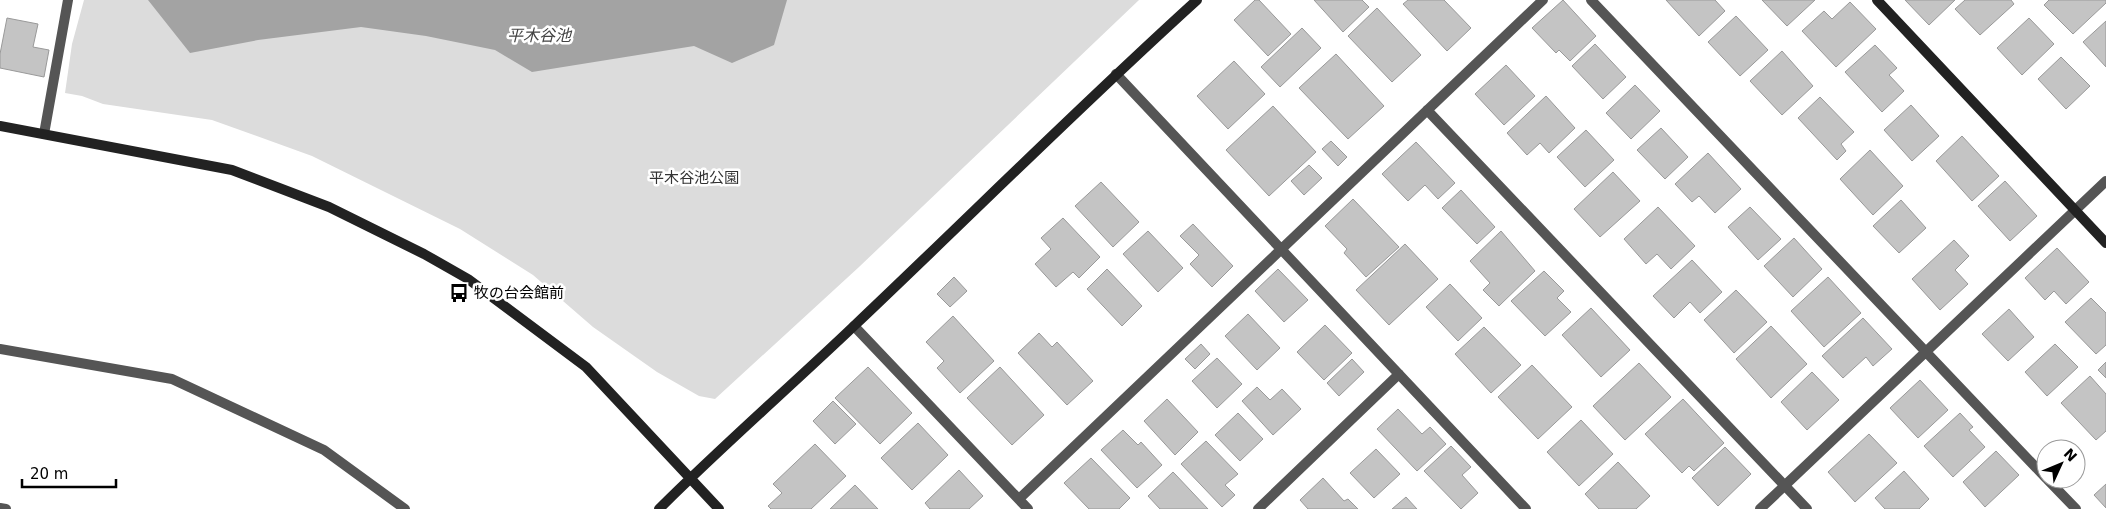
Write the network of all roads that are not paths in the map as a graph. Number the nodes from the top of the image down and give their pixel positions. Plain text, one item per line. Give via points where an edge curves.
1 (68, 0) edge
2 (1197, 0) edge
3 (1543, 0) edge
4 (1591, 0) edge
5 (1877, 0) edge
6 (1116, 74) junction
7 (1427, 110) junction
8 (0, 126) edge
9 (44, 134) junction
10 (2106, 181) edge
11 (2075, 210) junction
12 (2106, 243) edge
13 (1281, 250) junction
14 (854, 326) junction
15 (0, 349) edge
16 (1926, 352) junction
17 (1399, 374) junction
18 (2036, 467) edge
19 (690, 478) junction
20 (1785, 486) junction
21 (2057, 489) edge
22 (1018, 499) junction
23 (1519, 507) edge
24 (0, 508) edge
25 (6, 509) edge
26 (405, 509) edge
27 (660, 509) edge
28 (720, 509) edge
29 (1028, 509) edge
30 (1258, 509) edge
31 (1760, 509) edge
32 (1807, 509) edge
33 (2076, 509) edge

1 - 9 street
2 - 6 street
3 - 7 street
4 - 16 street
5 - 11 street
6 - 13 street
6 - 14 street
7 - 13 street
7 - 20 street
8 - 9 street
9 - 19 street via 232,170 329,207 424,254 468,278 586,367
10 - 11 street
11 - 12 street
11 - 16 street
13 - 17 street
13 - 22 street
14 - 19 street
14 - 22 street
15 - 26 street via 172,379 324,450
16 - 18 street
16 - 20 street
17 - 23 street
17 - 30 street
19 - 27 street
19 - 28 street
20 - 31 street
20 - 32 street
21 - 33 street
22 - 29 street
24 - 25 street

